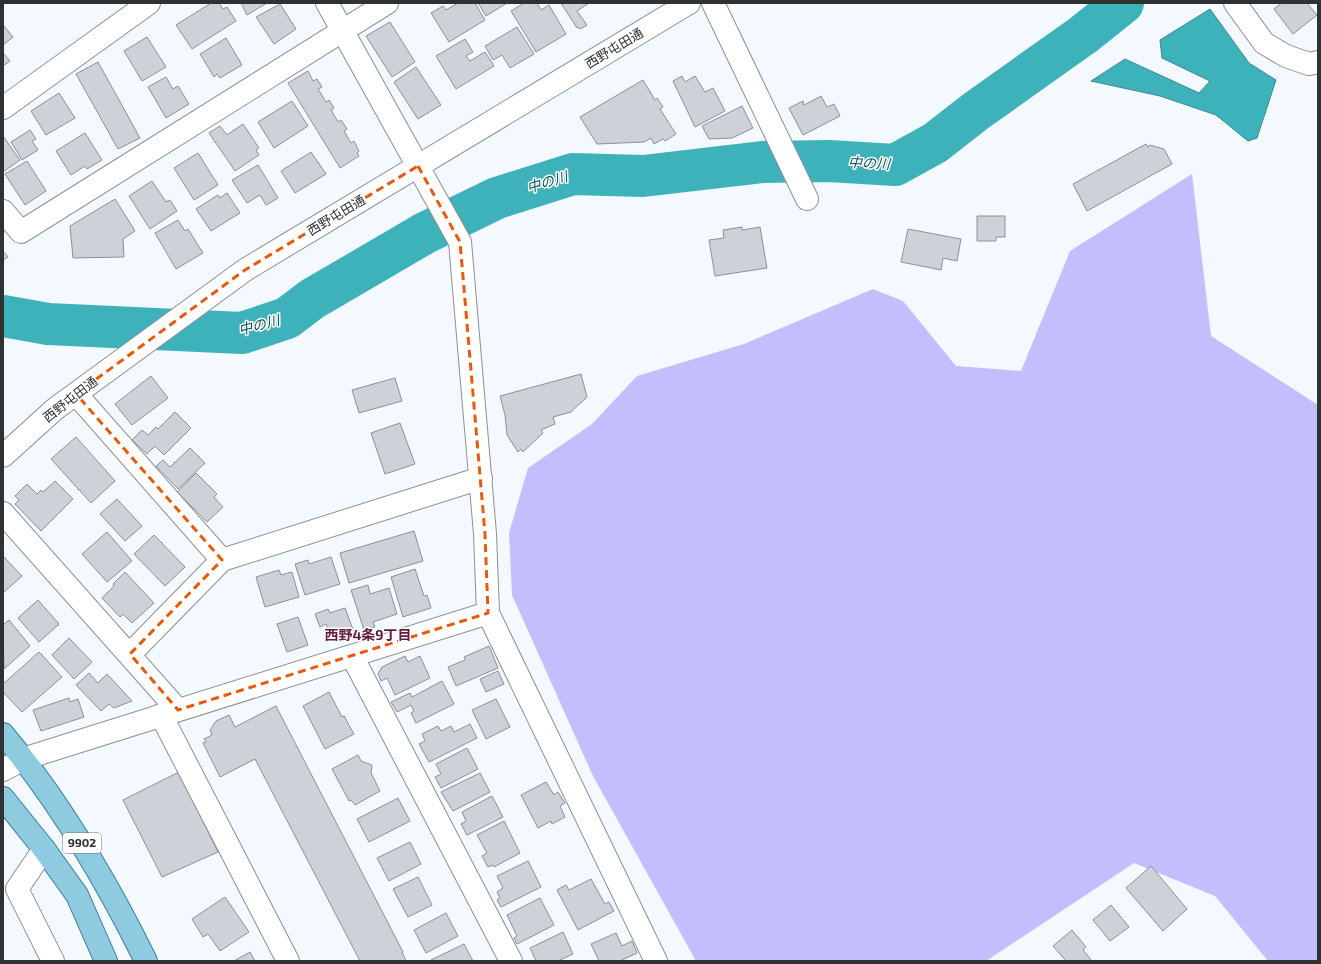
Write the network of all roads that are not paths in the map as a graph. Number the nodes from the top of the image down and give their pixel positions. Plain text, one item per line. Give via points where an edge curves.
1 (149, 3) edge
2 (326, 3) edge
3 (387, 3) edge
4 (689, 3) edge
5 (713, 3) edge
6 (1235, 3) edge
7 (341, 30) junction
8 (1318, 62) edge
9 (3, 108) edge
10 (418, 166) junction
11 (807, 199) dead end
12 (3, 211) edge
13 (76, 394) junction
14 (3, 456) edge
15 (480, 478) junction
16 (3, 513) edge
17 (222, 560) junction
18 (488, 614) junction
19 (130, 654) junction
20 (352, 656) junction
21 (169, 712) junction
22 (3, 734) edge
23 (23, 758) junction
24 (3, 770) edge
25 (3, 798) edge
26 (44, 849) junction
27 (53, 961) edge
28 (106, 961) edge
29 (146, 961) edge
30 (288, 961) edge
31 (511, 961) edge
32 (656, 961) edge

1 - 9 street
2 - 7 street
3 - 7 street
4 - 10 street, 西野屯田通
5 - 11 street
6 - 8 street via 1264,43 1286,56 1309,64
7 - 10 street
7 - 12 street via 21,232
10 - 13 street, 西野屯田通 via 245,270
10 - 15 street via 460,242
13 - 14 street, 西野屯田通 via 55,409
13 - 17 street
15 - 17 street
15 - 18 street
16 - 19 street
17 - 19 street
18 - 20 street
18 - 32 street
19 - 21 street
20 - 21 street
20 - 31 street
21 - 23 street
21 - 30 street
22 - 23 main road, 9902
23 - 24 street
23 - 29 main road, 9902 via 74,831 107,885
25 - 26 main road, 9902
26 - 27 street via 17,889
26 - 28 main road, 9902 via 77,895

